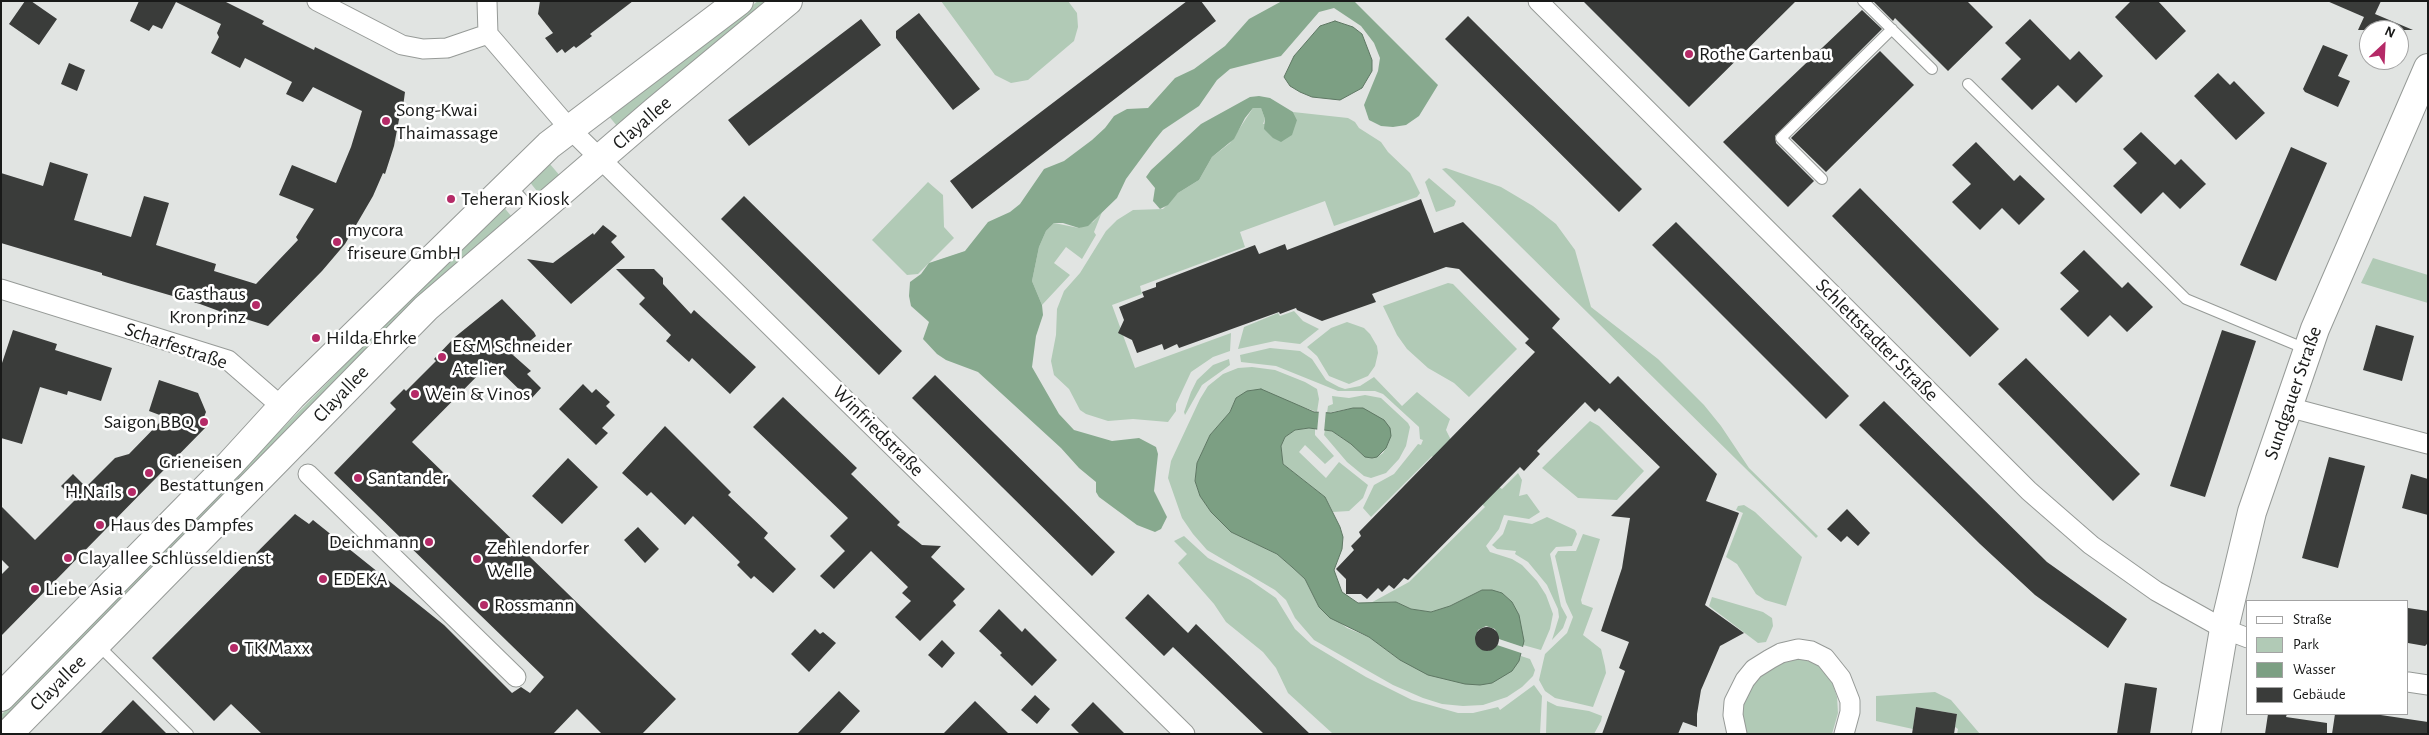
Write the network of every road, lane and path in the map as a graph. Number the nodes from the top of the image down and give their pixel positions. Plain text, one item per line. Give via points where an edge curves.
1 (317, 1) edge
2 (487, 1) edge
3 (739, 1) edge
4 (788, 1) edge
5 (1538, 1) edge
6 (1863, 1) edge
7 (1892, 29) junction
8 (488, 34) junction
9 (2428, 68) edge
10 (1932, 69) dead end
11 (1968, 84) dead end
12 (570, 128) junction
13 (601, 159) junction
14 (1822, 178) dead end
15 (510, 184) junction
16 (535, 214) junction
17 (1, 289) edge
18 (2307, 349) junction
19 (282, 407) junction
20 (2288, 407) junction
21 (2428, 444) edge
22 (308, 474) dead end
23 (2236, 634) edge
24 (96, 644) junction
25 (516, 677) dead end
26 (2409, 682) edge
27 (2428, 686) edge
28 (1, 698) edge
29 (8, 734) edge
30 (188, 734) edge
31 (1186, 734) edge
32 (1738, 734) edge
33 (1844, 734) edge
34 (2206, 734) edge

1 - 8 street via 402,45 424,49 447,48
2 - 8 street
3 - 12 main road, Clayallee
4 - 13 main road, Clayallee
5 - 23 street, Schlettstadter Straße via 2029,491 2099,551 2156,591
6 - 7 lane
7 - 10 lane
7 - 14 lane via 1780,138
8 - 12 street, Winfriedstraße
9 - 18 main road, Sundgauer Straße
11 - 18 lane via 2186,299
12 - 13 street, Winfriedstraße
12 - 15 main road, Clayallee
13 - 16 main road, Clayallee
13 - 31 street, Winfriedstraße
15 - 16 lane
15 - 19 main road, Clayallee
16 - 24 main road, Clayallee via 426,308
17 - 19 street, Scharfestraße via 228,360
18 - 20 main road, Sundgauer Straße
19 - 28 main road, Clayallee
20 - 21 street
20 - 23 main road, Sundgauer Straße via 2252,512
22 - 25 street
23 - 34 main road, Sundgauer Straße
24 - 29 main road, Clayallee
24 - 30 lane
26 - 27 street
32 - 33 street via 1733,708 1745,680 1754,669 1770,659 1798,649 1825,658 1841,678 1850,701

